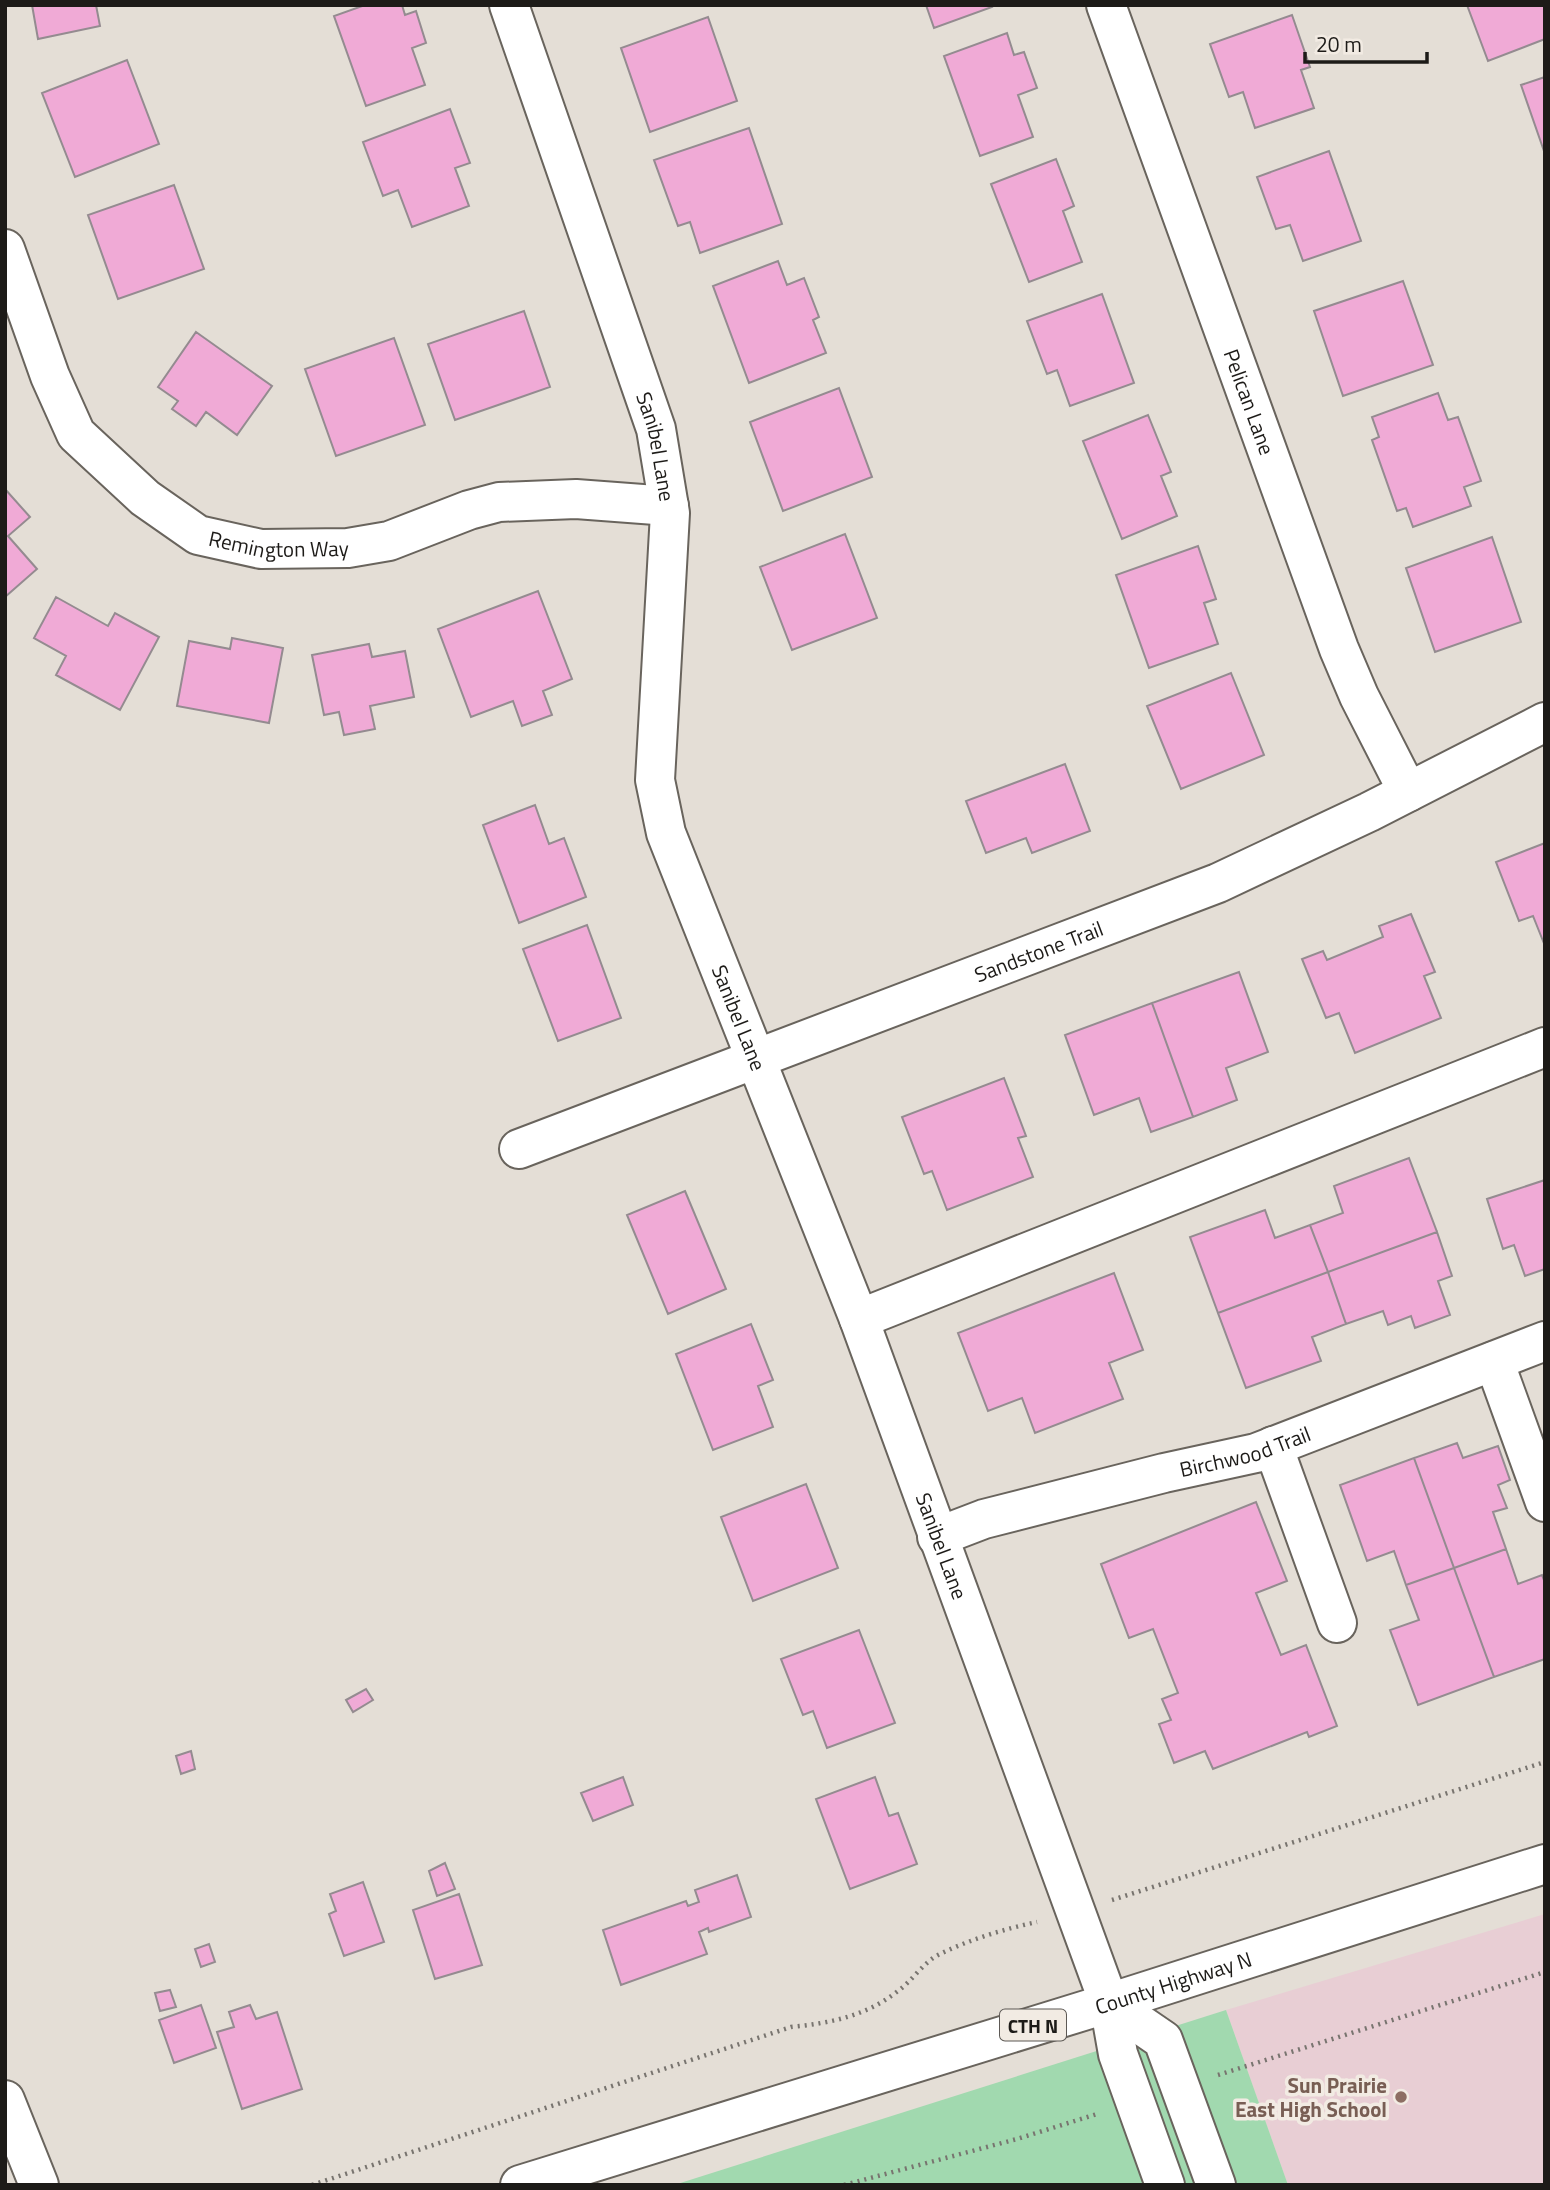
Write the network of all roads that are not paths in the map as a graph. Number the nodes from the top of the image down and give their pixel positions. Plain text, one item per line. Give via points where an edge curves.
1 (509, 5) edge
2 (1106, 5) edge
3 (5, 248) edge
4 (669, 506) junction
5 (1545, 722) edge
6 (1408, 792) junction
7 (1545, 1047) edge
8 (755, 1058) junction
9 (519, 1149) dead end
10 (859, 1319) junction
11 (1545, 1342) edge
12 (1494, 1361) junction
13 (1273, 1446) junction
14 (1545, 1502) edge
15 (937, 1537) junction
16 (1337, 1623) dead end
17 (1545, 1864) edge
18 (1109, 2003) junction
19 (5, 2100) edge
20 (39, 2185) edge
21 (520, 2185) edge
22 (1165, 2185) edge
23 (1216, 2185) edge

1 - 4 street, Sanibel Lane via 656,429
2 - 6 street, Pelican Lane via 1339,649
3 - 4 street, Remington Way via 76,435 145,498 198,535 261,549 348,548 389,541 499,502 576,499
4 - 8 street, Sanibel Lane via 655,780 666,833
5 - 6 street, Sandstone Trail
6 - 8 street, Sandstone Trail via 1218,883
7 - 10 street
8 - 9 street, Sandstone Trail
8 - 10 street, Sanibel Lane
10 - 15 street, Sanibel Lane
11 - 12 street, Birchwood Trail
12 - 13 street, Birchwood Trail
12 - 14 street
13 - 15 street, Birchwood Trail via 984,1519
13 - 16 street
15 - 18 street, Sanibel Lane
17 - 18 street, County Highway N / CTH N
18 - 21 street, County Highway N / CTH N
18 - 22 street, Sanibel Lane via 1118,2054
18 - 23 street via 1164,2040
19 - 20 street

